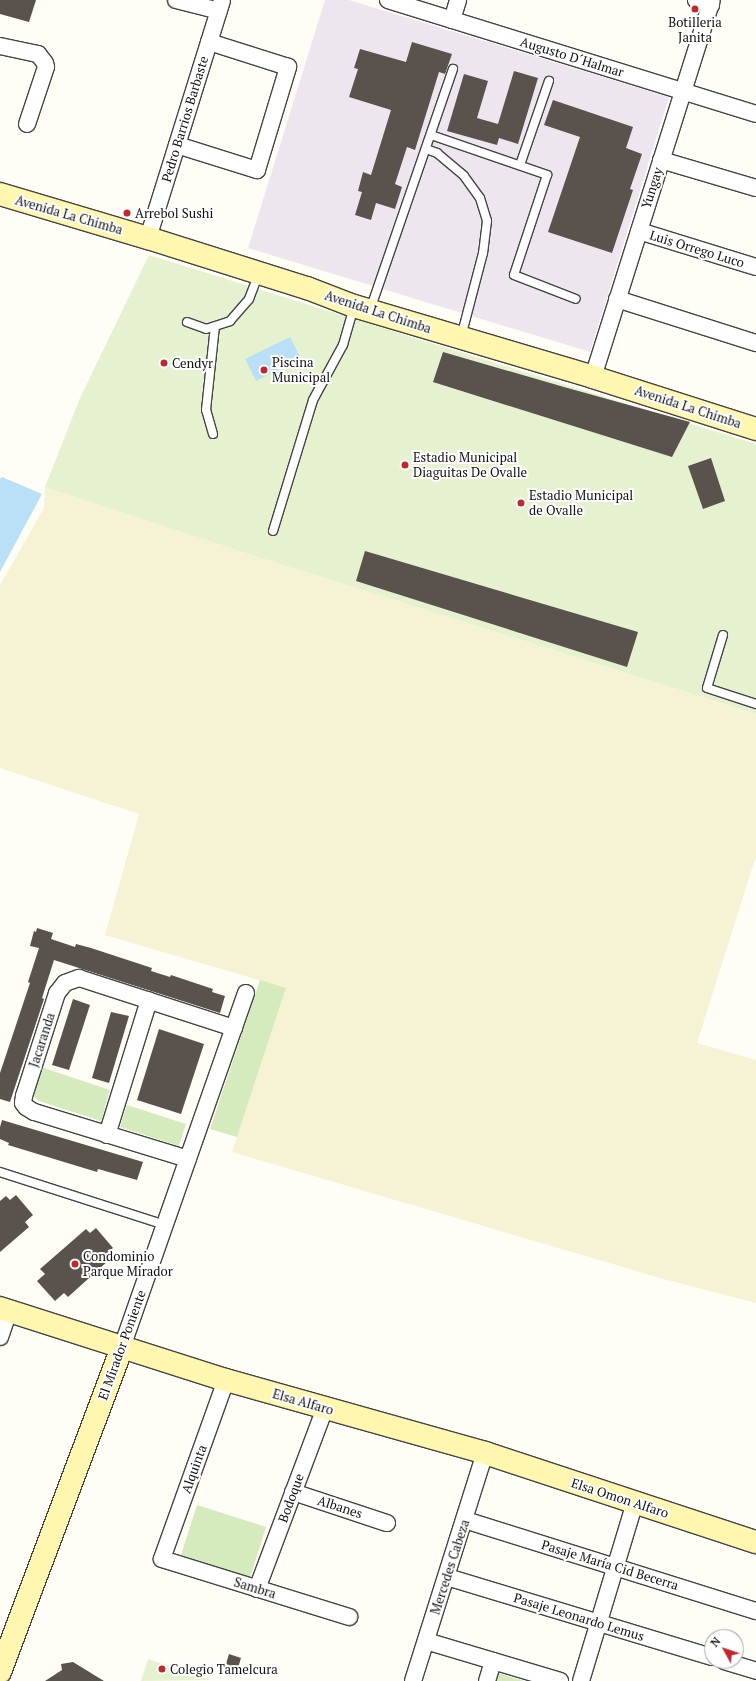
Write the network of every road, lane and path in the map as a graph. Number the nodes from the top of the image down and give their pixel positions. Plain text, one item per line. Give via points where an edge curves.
1 (176, 0) edge
2 (388, 0) edge
3 (458, 0) edge
4 (706, 2) edge
5 (221, 5) edge
6 (452, 20) junction
7 (209, 42) junction
8 (0, 46) edge
9 (454, 69) dead end
10 (549, 81) dead end
11 (682, 91) junction
12 (756, 114) edge
13 (27, 124) dead end
14 (431, 135) junction
15 (177, 144) junction
16 (426, 149) junction
17 (661, 160) junction
18 (520, 165) junction
19 (756, 188) edge
20 (0, 194) edge
21 (639, 231) junction
22 (148, 238) junction
23 (756, 267) edge
24 (259, 273) junction
25 (576, 299) dead end
26 (617, 299) junction
27 (362, 309) junction
28 (187, 322) dead end
29 (215, 326) junction
30 (461, 338) junction
31 (756, 343) edge
32 (592, 377) junction
33 (756, 429) edge
34 (213, 434) dead end
35 (274, 531) dead end
36 (723, 635) dead end
37 (756, 704) edge
38 (246, 993) dead end
39 (149, 1000) junction
40 (234, 1028) junction
41 (107, 1135) junction
42 (188, 1159) junction
43 (0, 1172) edge
44 (165, 1225) junction
45 (4, 1310) edge
46 (0, 1337) edge
47 (122, 1348) junction
48 (226, 1380) junction
49 (325, 1408) junction
50 (485, 1454) junction
51 (293, 1492) junction
52 (635, 1502) junction
53 (465, 1520) junction
54 (387, 1523) dead end
55 (756, 1542) edge
56 (162, 1559) joint
57 (617, 1567) junction
58 (447, 1577) junction
59 (257, 1589) junction
60 (756, 1611) edge
61 (349, 1617) dead end
62 (599, 1623) junction
63 (426, 1641) junction
64 (704, 1655) edge
65 (493, 1661) junction
66 (744, 1666) edge
67 (754, 1669) edge
68 (0, 1672) edge
69 (413, 1681) edge
70 (488, 1681) edge
71 (560, 1681) edge
72 (581, 1681) edge

1 - 5 street
2 - 6 street, Augusto D´Halmar
3 - 6 street
4 - 11 street, Yungay
5 - 7 street, Pedro Barrios Barbaste
6 - 11 street, Augusto D´Halmar
7 - 15 street, Pedro Barrios Barbaste
7 - 15 street via 288,66 257,170
8 - 13 street via 38,54 45,63 46,67
9 - 14 lane
10 - 18 lane
11 - 12 street, Augusto D´Halmar
11 - 17 street, Yungay
14 - 16 lane
14 - 18 lane
15 - 22 street, Pedro Barrios Barbaste
16 - 27 lane
16 - 30 lane via 437,153 464,176 480,198 487,222 483,253
17 - 19 street
17 - 21 street, Yungay
18 - 25 lane via 547,175 514,275
20 - 22 street, Avenida La Chimba
21 - 23 street, Luis Orrego Luco
21 - 26 street, Yungay
22 - 24 street, Avenida La Chimba
24 - 27 street, Avenida La Chimba
24 - 29 lane via 249,299 230,321
26 - 31 street
26 - 32 street, Yungay
27 - 30 street, Avenida La Chimba
27 - 35 lane via 313,400
28 - 29 lane via 206,329
29 - 34 lane via 206,410
30 - 32 street, Avenida La Chimba
32 - 33 street, Avenida La Chimba
36 - 37 lane via 707,688
38 - 40 street, El Mirador Poniente
39 - 40 street, Jacaranda
39 - 41 street
39 - 41 street, Jacaranda via 79,978 64,983 57,993 24,1096 23,1103 26,1108 34,1112
40 - 42 street, El Mirador Poniente
41 - 42 street, Jacaranda
42 - 44 street, El Mirador Poniente
43 - 44 lane
44 - 47 street, El Mirador Poniente
45 - 46 street
45 - 47 street
47 - 48 street, Elsa Alfaro
47 - 68 street, El Mirador Poniente
48 - 49 street, Elsa Alfaro
48 - 56 street, Alquinta
49 - 50 street, Elsa Alfaro
49 - 51 street, Bodoque
50 - 52 street, Elsa Omon Alfaro
50 - 53 street, Mercedes Cabeza
51 - 54 street, Albanes
51 - 59 street, Bodoque
52 - 55 street, Elsa Omon Alfaro
52 - 57 street
53 - 57 street, Pasaje María Cid Becerra
53 - 58 street, Mercedes Cabeza
56 - 59 street, Sambra
57 - 60 street, Pasaje María Cid Becerra
57 - 62 street
58 - 62 street, Pasaje Leonardo Lemus
58 - 63 street, Mercedes Cabeza
59 - 61 street, Sambra
62 - 64 street, Pasaje Leonardo Lemus
62 - 72 street
63 - 65 street
63 - 69 street, Mercedes Cabeza
65 - 70 street
65 - 71 street
66 - 67 street

